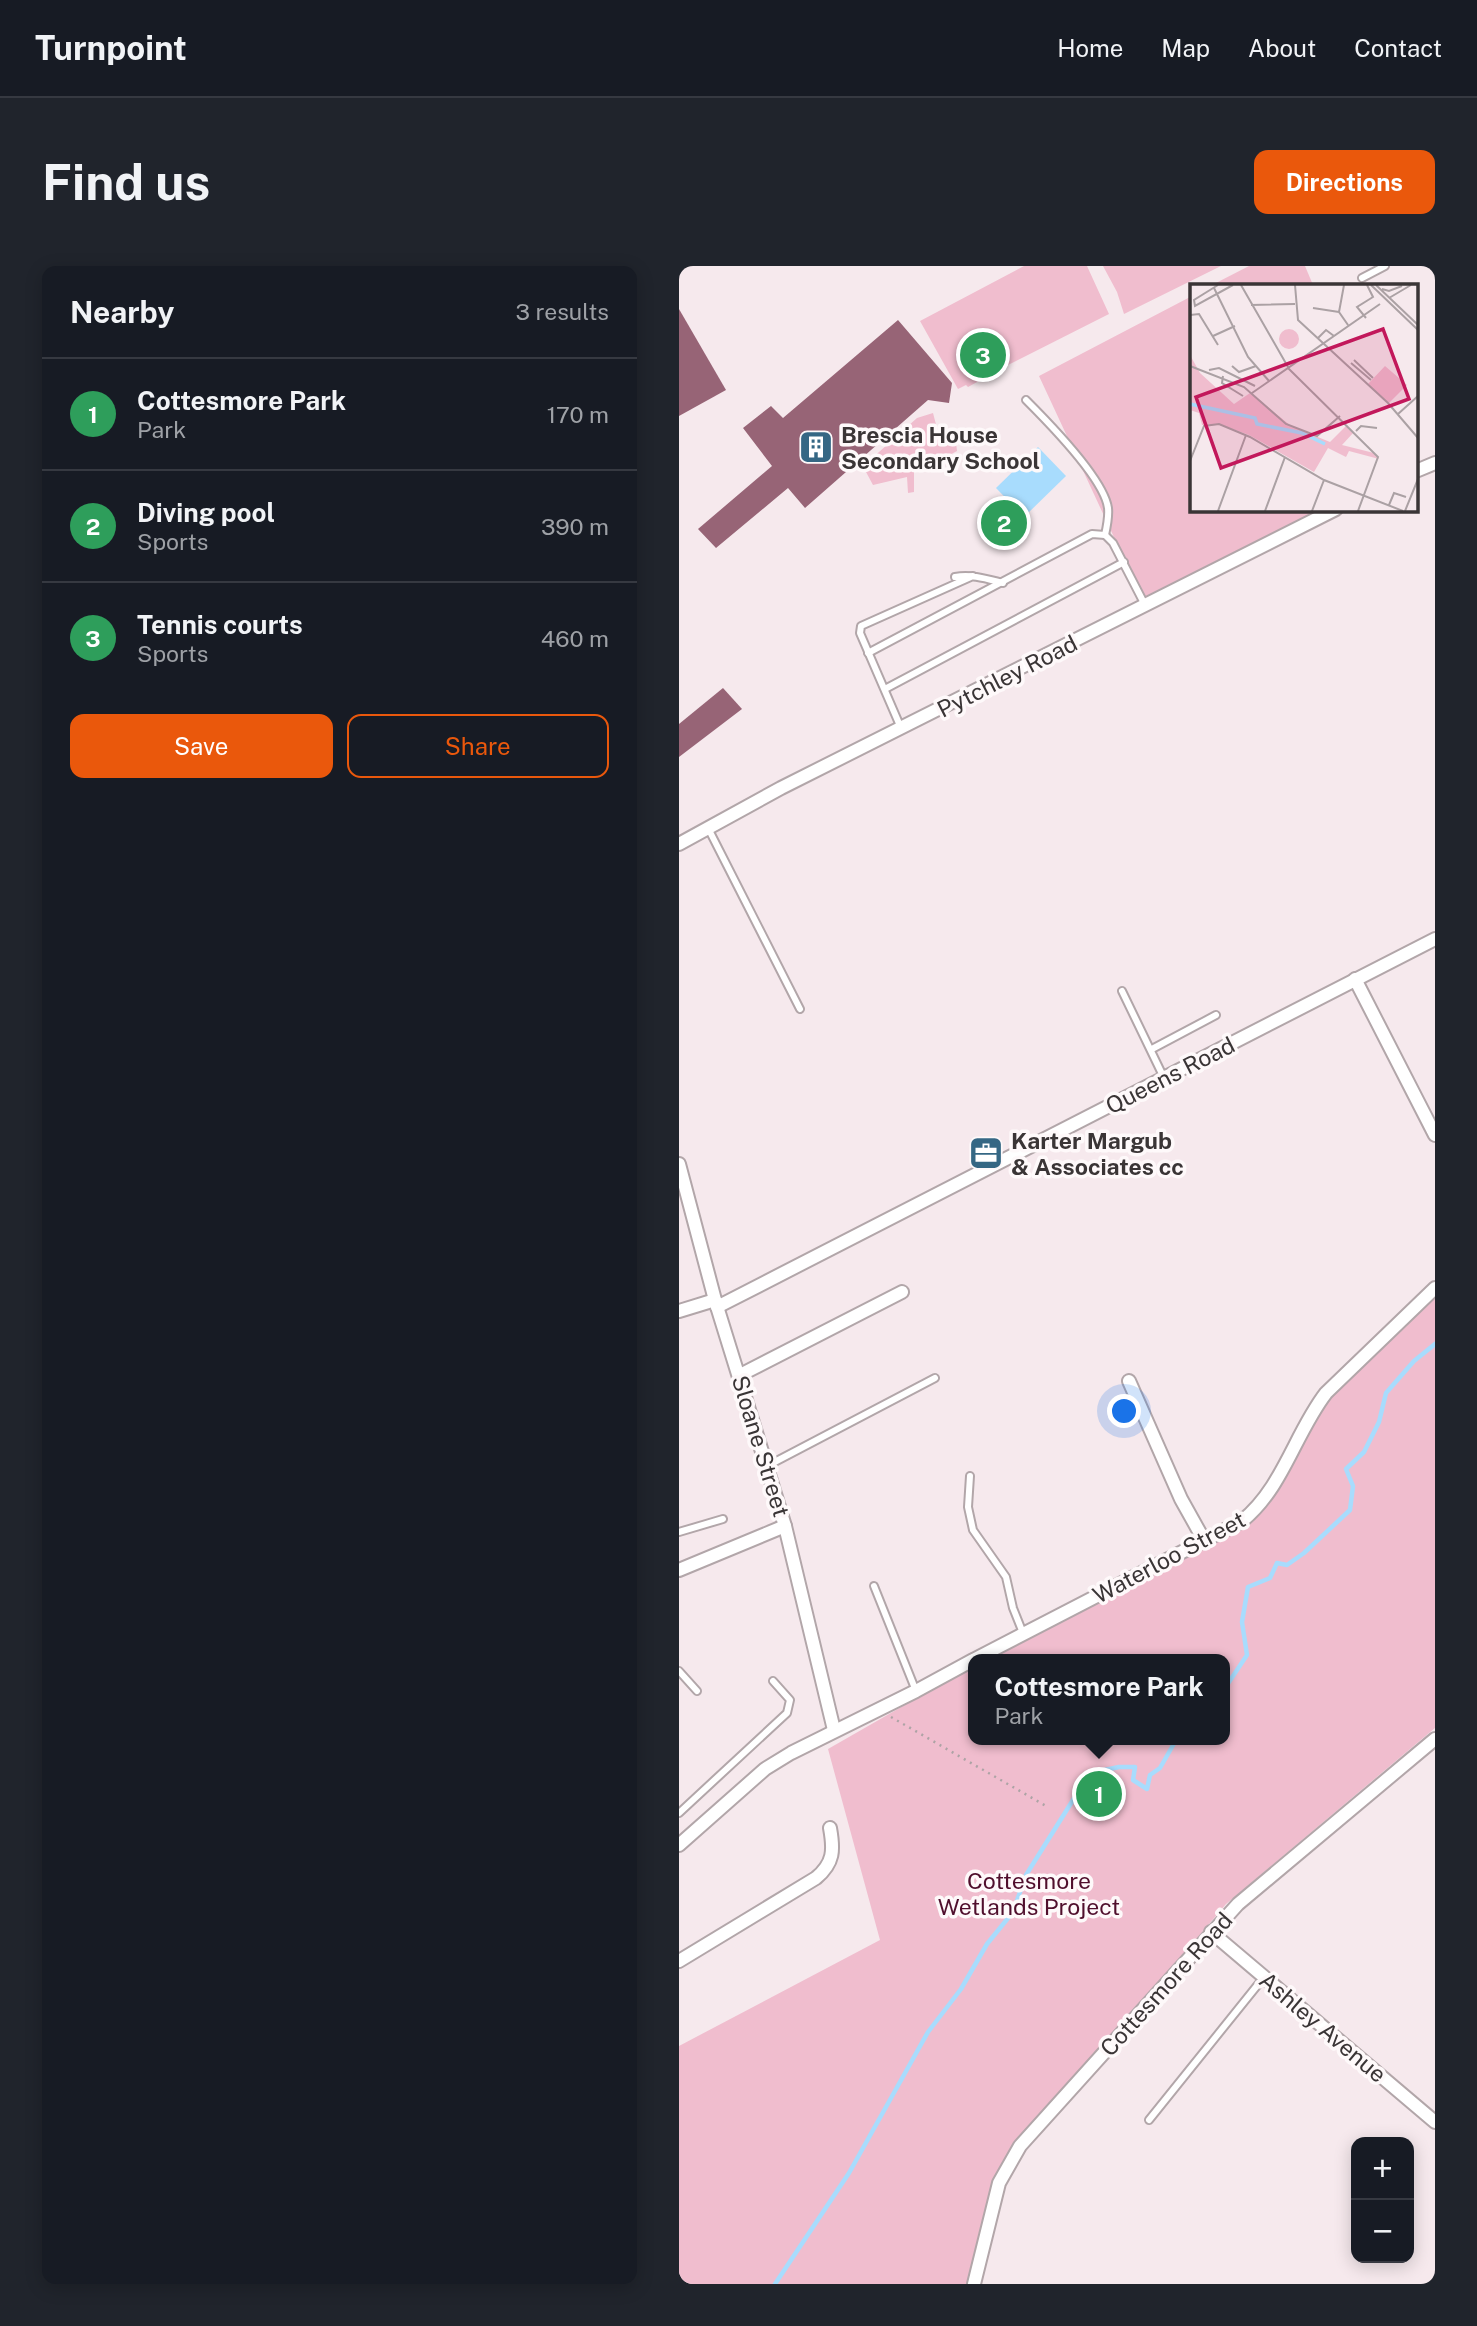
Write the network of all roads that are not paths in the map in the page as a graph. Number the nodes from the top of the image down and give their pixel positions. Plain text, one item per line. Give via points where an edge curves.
1 (1385, 266) edge
2 (1361, 278) dead end
3 (1026, 400) dead end
4 (1435, 463) edge
5 (1417, 471) edge
6 (1332, 511) edge
7 (1105, 535) junction
8 (1124, 562) junction
9 (1003, 583) junction
10 (1146, 606) junction
11 (868, 653) junction
12 (885, 689) junction
13 (901, 729) junction
14 (708, 828) junction
15 (679, 844) edge
16 (1435, 939) edge
17 (1355, 979) junction
18 (1122, 992) dead end
19 (800, 1009) dead end
20 (1216, 1015) dead end
21 (1151, 1049) junction
22 (1164, 1078) junction
23 (1435, 1135) edge
24 (679, 1164) edge
25 (1435, 1288) edge
26 (902, 1292) dead end
27 (716, 1303) junction
28 (679, 1311) edge
29 (740, 1375) junction
30 (935, 1378) dead end
31 (1129, 1381) dead end
32 (767, 1466) junction
33 (970, 1476) dead end
34 (723, 1519) dead end
35 (785, 1526) junction
36 (679, 1532) edge
37 (1205, 1542) junction
38 (679, 1570) edge
39 (874, 1586) dead end
40 (1023, 1633) junction
41 (985, 1654) edge
42 (968, 1663) edge
43 (679, 1671) edge
44 (773, 1681) dead end
45 (697, 1691) dead end
46 (916, 1691) junction
47 (834, 1730) junction
48 (1435, 1739) edge
49 (679, 1813) edge
50 (830, 1828) dead end
51 (679, 1845) edge
52 (1211, 1932) junction
53 (679, 1961) edge
54 (1264, 1976) junction
55 (1149, 2120) dead end
56 (1435, 2122) edge
57 (974, 2284) edge

1 - 2 lane
3 - 7 lane via 1100,488 1108,507
4 - 5 street
6 - 10 street, Pytchley Road
7 - 8 lane
7 - 9 lane via 1083,538
8 - 10 lane
8 - 12 lane
9 - 11 lane
9 - 11 lane via 973,576 861,626
10 - 13 street, Pytchley Road
11 - 12 lane
12 - 13 lane
13 - 14 street, Pytchley Road
14 - 15 street, Pytchley Road
14 - 19 lane
16 - 17 street, Queens Road
17 - 22 street, Queens Road
17 - 23 street
18 - 21 lane
20 - 21 lane
21 - 22 lane
22 - 27 street, Queens Road
24 - 27 street, Sloane Street
25 - 37 street, Waterloo Street via 1326,1392 1254,1511
26 - 29 street
27 - 28 street, Queens Road
27 - 29 street, Sloane Street
29 - 32 street, Sloane Street
30 - 32 lane
31 - 37 street
32 - 35 street, Sloane Street
33 - 40 lane via 968,1507 973,1530 1003,1571
34 - 36 lane
35 - 38 street
35 - 47 street, Sloane Street
37 - 40 street, Waterloo Street
39 - 46 lane
40 - 41 street, Waterloo Street
42 - 46 street, Waterloo Street
43 - 45 lane
44 - 49 lane via 790,1700 787,1713
46 - 47 street, Waterloo Street
47 - 51 street, Waterloo Street via 765,1769
48 - 52 street, Cottesmore Road via 1263,1882
50 - 53 street via 833,1856 816,1878
52 - 54 street, Ashley Avenue
52 - 57 street, Cottesmore Road via 1012,2157 993,2199
54 - 55 lane
54 - 56 street, Ashley Avenue

